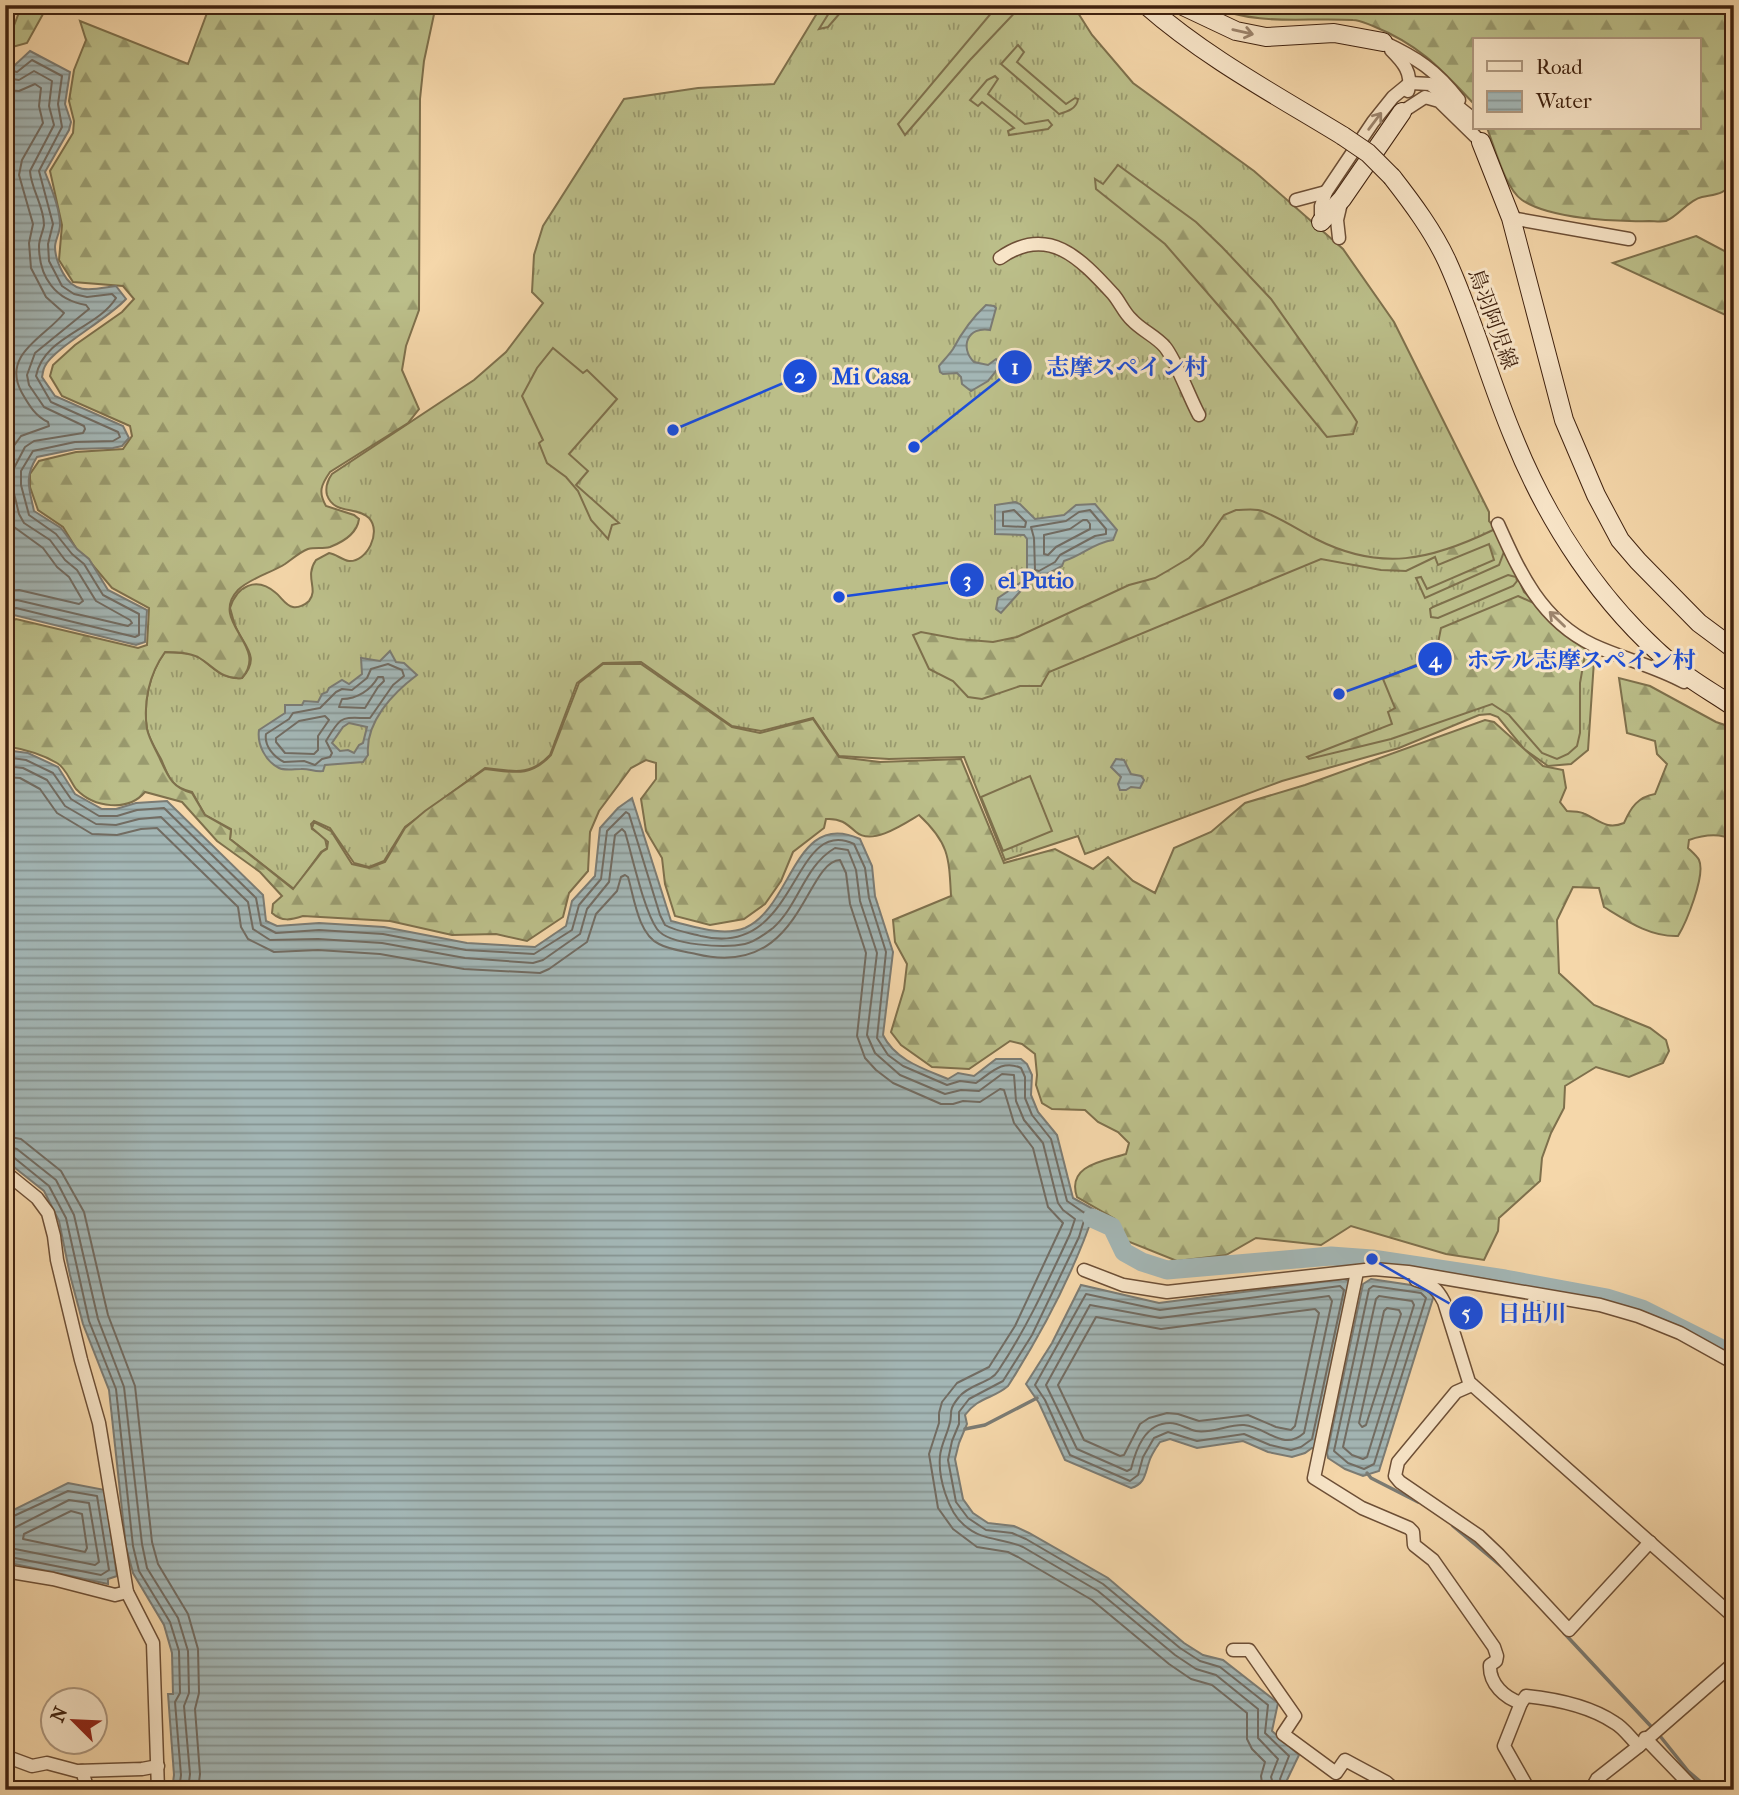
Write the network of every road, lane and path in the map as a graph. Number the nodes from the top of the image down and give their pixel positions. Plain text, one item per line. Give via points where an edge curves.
1 (1146, 5) edge
2 (1181, 5) edge
3 (1383, 42) junction
4 (1410, 83) junction
5 (1402, 112) junction
6 (1473, 124) edge
7 (1473, 125) edge
8 (1473, 126) edge
9 (1477, 130) edge
10 (1334, 196) junction
11 (1296, 200) dead end
12 (1511, 218) junction
13 (1321, 222) dead end
14 (1339, 238) dead end
15 (1629, 239) dead end
16 (1000, 258) dead end
17 (1199, 415) dead end
18 (1497, 524) dead end
19 (1734, 649) edge
20 (1734, 708) edge
21 (5, 1172) edge
22 (1084, 1270) dead end
23 (1357, 1272) junction
24 (1734, 1363) edge
25 (1472, 1385) junction
26 (1650, 1542) junction
27 (5, 1571) edge
28 (127, 1592) junction
29 (1734, 1617) edge
30 (1233, 1650) dead end
31 (1734, 1663) edge
32 (1521, 1703) junction
33 (1642, 1742) junction
34 (5, 1756) edge
35 (159, 1766) junction
36 (82, 1771) junction
37 (88, 1790) edge
38 (158, 1790) edge
39 (1395, 1790) edge
40 (1529, 1790) edge
41 (1591, 1790) edge
42 (1696, 1790) edge

1 - 20 main road, 鳥羽阿児線, bridge via 1227,65 1368,153 1392,177 1447,261 1513,437 1564,536 1600,591 1636,632 1674,666
2 -> 3 main road via 1236,31 1266,37 1334,33
3 - 4 street via 1405,64
3 - 6 street via 1442,78
4 - 5 street
4 - 7 street via 1430,84
10 -> 4 street via 1373,122
5 - 8 street via 1425,97 1439,101
5 - 10 main road
9 - 12 main road
10 - 11 street
10 - 13 main road
10 - 14 street
12 - 15 street
12 - 19 main road via 1564,420 1595,495 1620,540 1638,561 1699,623
16 - 17 street via 1030,243 1071,253 1114,295 1131,320 1166,348
20 -> 18 street via 1663,670 1592,644 1555,617 1528,587
21 - 28 street via 48,1213 99,1423
22 - 23 street via 1123,1286 1167,1292
23 - 24 street via 1408,1272 1601,1305 1680,1333
23 - 25 street via 1417,1280 1438,1290
23 - 32 street via 1314,1478 1413,1532 1414,1545 1433,1560 1494,1647 1496,1661 1489,1670 1493,1681
25 - 26 street
25 - 26 street via 1456,1392 1398,1462 1395,1476 1400,1482 1479,1536 1569,1630
26 - 29 street
27 - 28 street via 115,1595
28 - 35 street via 153,1643
30 - 39 street via 1249,1650 1295,1716 1283,1734 1336,1773 1345,1760
31 - 33 street
32 - 33 street via 1526,1696 1551,1698 1616,1723
32 - 40 street via 1504,1746
33 - 41 street via 1597,1779
33 - 42 street
34 - 36 street via 32,1766 47,1763
35 - 36 street
35 - 38 street
36 - 37 street

